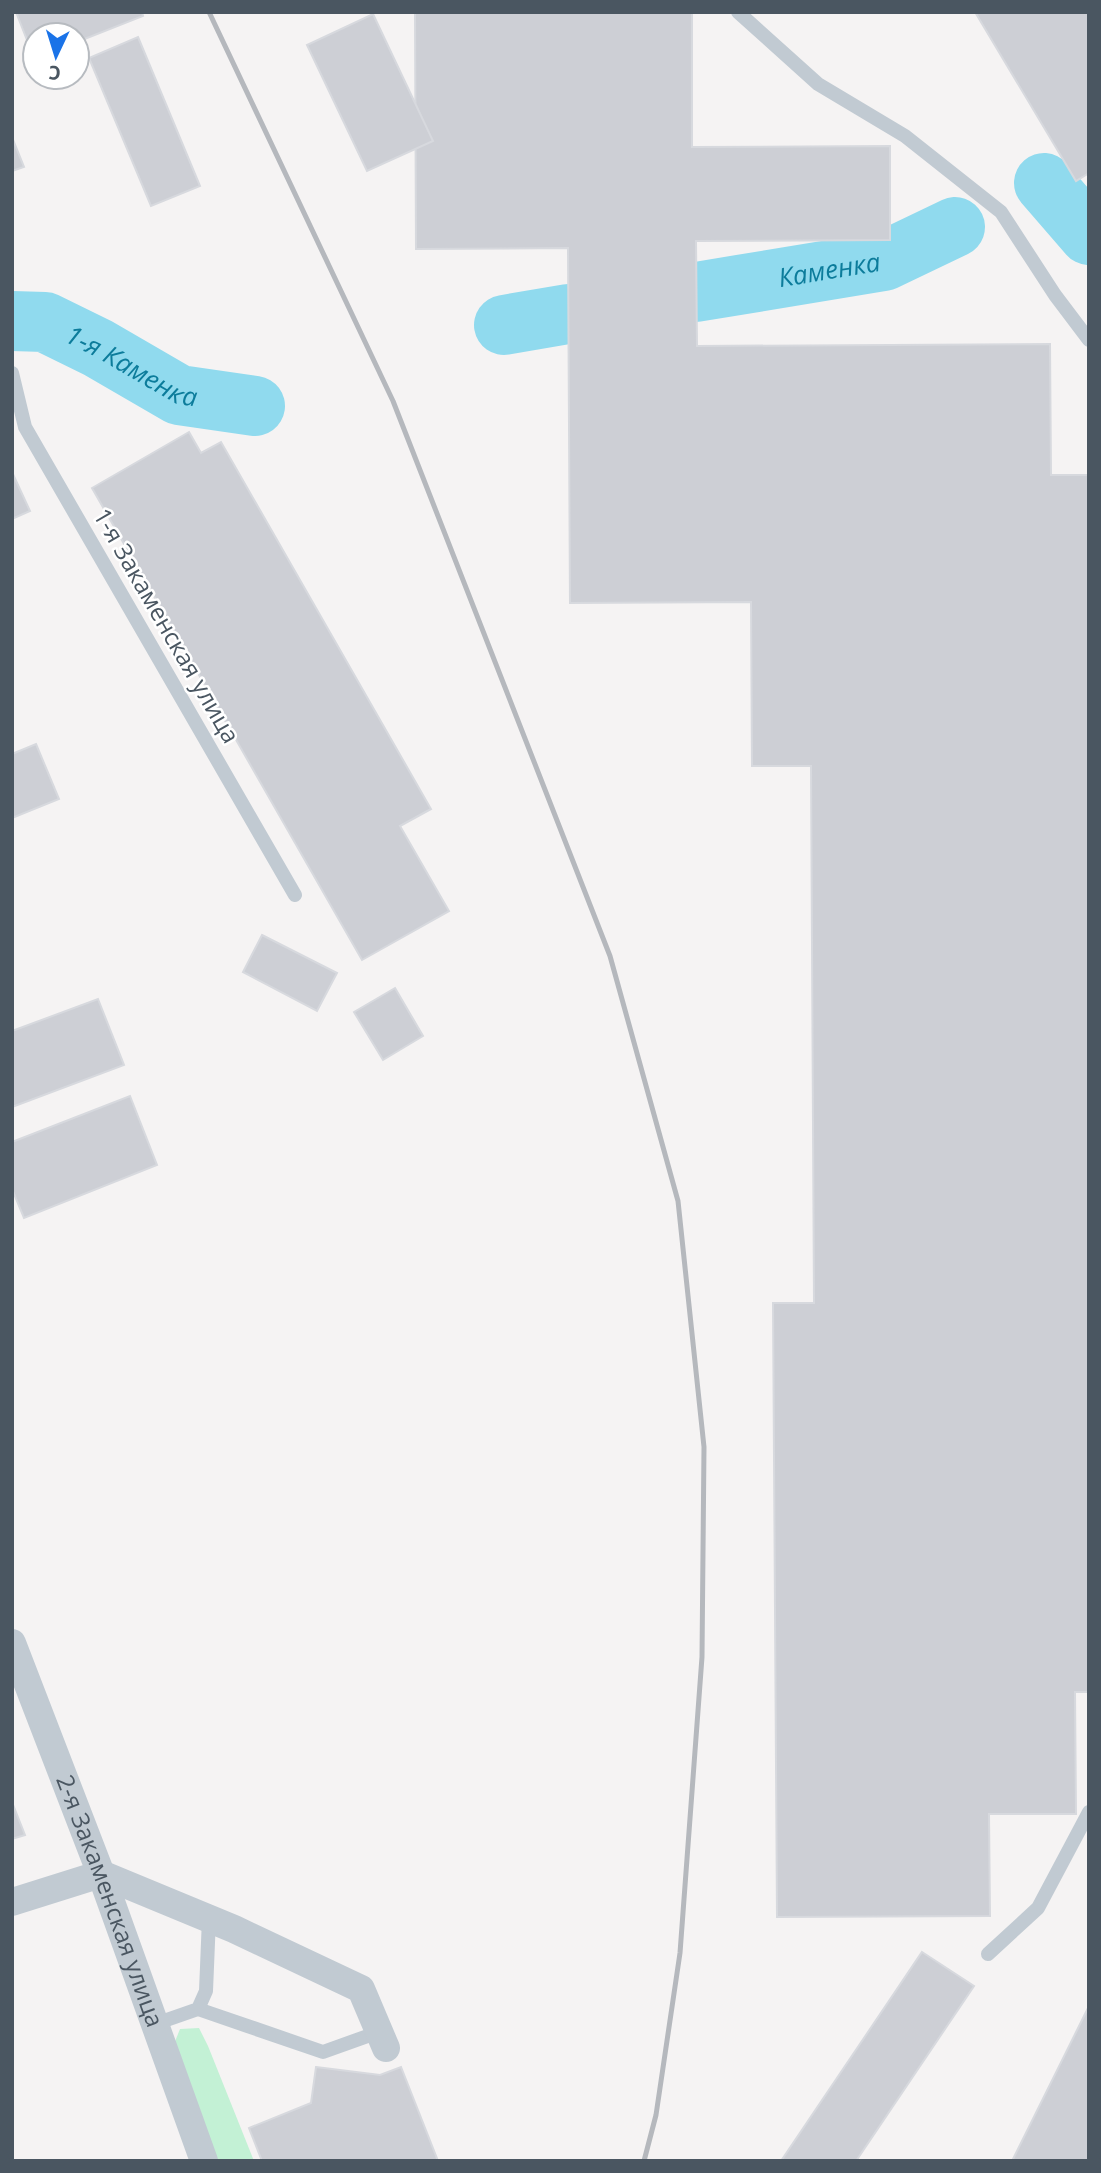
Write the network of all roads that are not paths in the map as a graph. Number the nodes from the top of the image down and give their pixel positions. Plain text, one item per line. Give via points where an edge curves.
1 (738, 12) edge
2 (1089, 340) edge
3 (12, 373) edge
4 (295, 895) dead end
5 (12, 1643) edge
6 (1089, 1811) edge
7 (101, 1874) junction
8 (12, 1902) edge
9 (209, 1918) junction
10 (988, 1954) dead end
11 (198, 2009) junction
12 (155, 2024) junction
13 (382, 2040) joint
14 (204, 2161) edge

1 - 2 lane via 818,84 905,136 1001,212
3 - 4 lane, 1-я Закаменская улица via 25,427
5 - 7 street, 2-я Закаменская улица
6 - 10 lane via 1038,1908
7 - 8 street
7 - 9 street
7 - 12 street, 2-я Закаменская улица
9 - 11 lane via 206,1991
9 - 13 street via 361,1989
11 - 12 lane
11 - 13 lane via 323,2052
12 - 14 street, 2-я Закаменская улица

